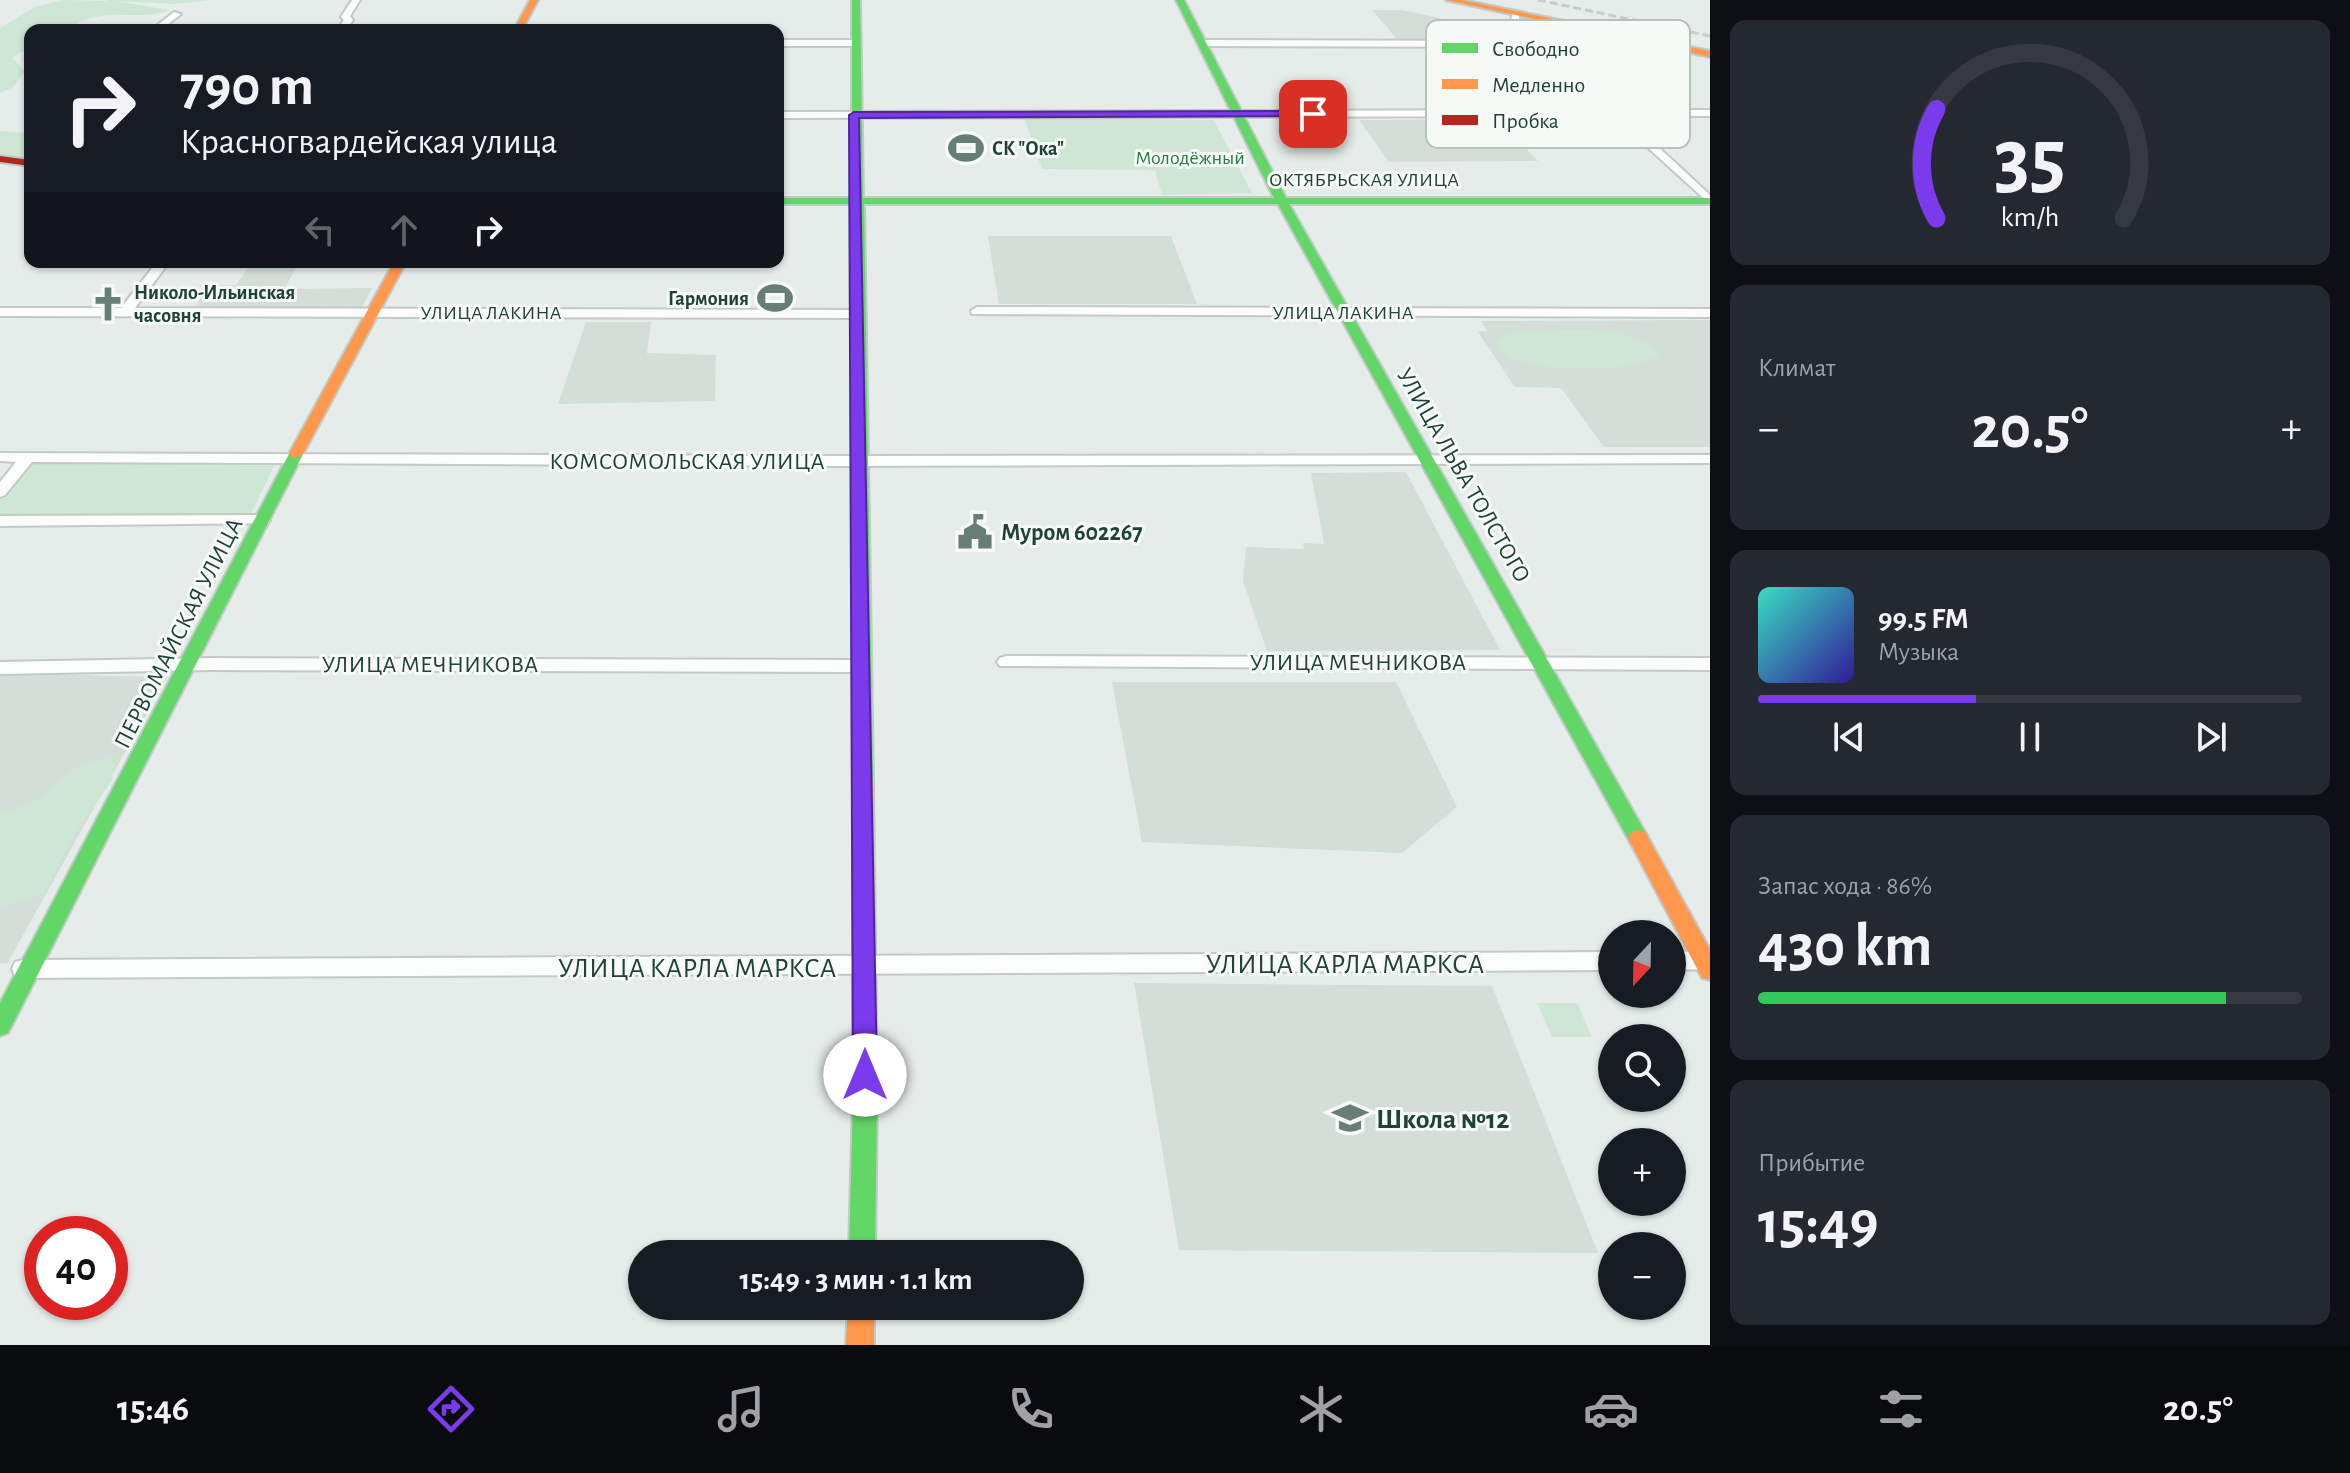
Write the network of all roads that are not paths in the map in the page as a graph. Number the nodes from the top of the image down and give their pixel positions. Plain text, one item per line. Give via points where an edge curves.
1 (356, 0) edge
2 (534, 0) edge
3 (856, 0) edge
4 (1180, 0) edge
5 (1450, 0) edge
6 (177, 14) dead end
7 (1516, 14) junction
8 (1515, 20) edge
9 (1545, 20) edge
10 (163, 24) edge
11 (346, 24) edge
12 (521, 24) edge
13 (784, 43) edge
14 (854, 43) junction
15 (1204, 43) junction
16 (1426, 44) edge
17 (1690, 50) edge
18 (1710, 54) edge
19 (1426, 114) edge
20 (784, 115) edge
21 (854, 115) junction
22 (1238, 115) junction
23 (1652, 148) edge
24 (0, 159) edge
25 (24, 162) edge
26 (784, 201) edge
27 (856, 201) junction
28 (1710, 201) edge
29 (1283, 202) junction
30 (158, 268) edge
31 (397, 268) edge
32 (126, 311) junction
33 (977, 311) dead end
34 (0, 312) edge
35 (373, 312) junction
36 (1343, 312) junction
37 (1710, 313) edge
38 (857, 314) junction
39 (0, 457) edge
40 (28, 457) junction
41 (294, 459) junction
42 (1710, 459) edge
43 (859, 460) junction
44 (1429, 462) junction
45 (0, 492) edge
46 (262, 520) junction
47 (0, 521) edge
48 (1006, 662) dead end
49 (1543, 663) junction
50 (1710, 664) edge
51 (188, 665) junction
52 (860, 666) junction
53 (0, 668) edge
54 (1598, 961) edge
55 (1686, 962) edge
56 (1708, 964) edge
57 (864, 965) junction
58 (27, 969) junction
59 (0, 1026) edge
60 (862, 1240) edge
61 (861, 1320) edge
62 (860, 1345) edge

1 - 11 street
2 - 12 street
3 - 14 street
4 - 15 street, УЛИЦА ЛЬВА ТОЛСТОГО
5 - 7 street
6 - 10 street
7 - 8 street
7 - 9 street
13 - 14 street
14 - 21 street
15 - 16 street
15 - 22 street, УЛИЦА ЛЬВА ТОЛСТОГО
17 - 18 street
19 - 22 street
20 - 21 street
21 - 22 street
21 - 27 street
22 - 29 street, УЛИЦА ЛЬВА ТОЛСТОГО
23 - 28 street
24 - 25 street
26 - 27 street, ОКТЯБРЬСКАЯ УЛИЦА
27 - 29 street, ОКТЯБРЬСКАЯ УЛИЦА
27 - 38 street
28 - 29 street, ОКТЯБРЬСКАЯ УЛИЦА
29 - 36 street, УЛИЦА ЛЬВА ТОЛСТОГО
30 - 32 street
31 - 35 street, ПЕРВОМАЙСКАЯ УЛИЦА
32 - 34 street, УЛИЦА ЛАКИНА
32 - 35 street, УЛИЦА ЛАКИНА
33 - 36 street, УЛИЦА ЛАКИНА
35 - 38 street, УЛИЦА ЛАКИНА
35 - 41 street, ПЕРВОМАЙСКАЯ УЛИЦА
36 - 37 street, УЛИЦА ЛАКИНА
36 - 44 street, УЛИЦА ЛЬВА ТОЛСТОГО
38 - 43 street
39 - 40 street, КОМСОМОЛЬСКАЯ УЛИЦА
40 - 41 street, КОМСОМОЛЬСКАЯ УЛИЦА
40 - 45 street
41 - 43 street, КОМСОМОЛЬСКАЯ УЛИЦА
41 - 46 street, ПЕРВОМАЙСКАЯ УЛИЦА
42 - 44 street, КОМСОМОЛЬСКАЯ УЛИЦА
43 - 44 street, КОМСОМОЛЬСКАЯ УЛИЦА
43 - 52 street
44 - 49 street, УЛИЦА ЛЬВА ТОЛСТОГО
46 - 47 street
46 - 51 street, ПЕРВОМАЙСКАЯ УЛИЦА
48 - 49 street, УЛИЦА МЕЧНИКОВА
49 - 50 street, УЛИЦА МЕЧНИКОВА
49 - 56 street, УЛИЦА ЛЬВА ТОЛСТОГО
51 - 52 street, УЛИЦА МЕЧНИКОВА
51 - 53 street, УЛИЦА МЕЧНИКОВА
51 - 58 street, ПЕРВОМАЙСКАЯ УЛИЦА
52 - 57 street
54 - 57 street, УЛИЦА КАРЛА МАРКСА
55 - 56 street
57 - 58 street, УЛИЦА КАРЛА МАРКСА
57 - 60 street
58 - 59 street, ПЕРВОМАЙСКАЯ УЛИЦА
61 - 62 street

